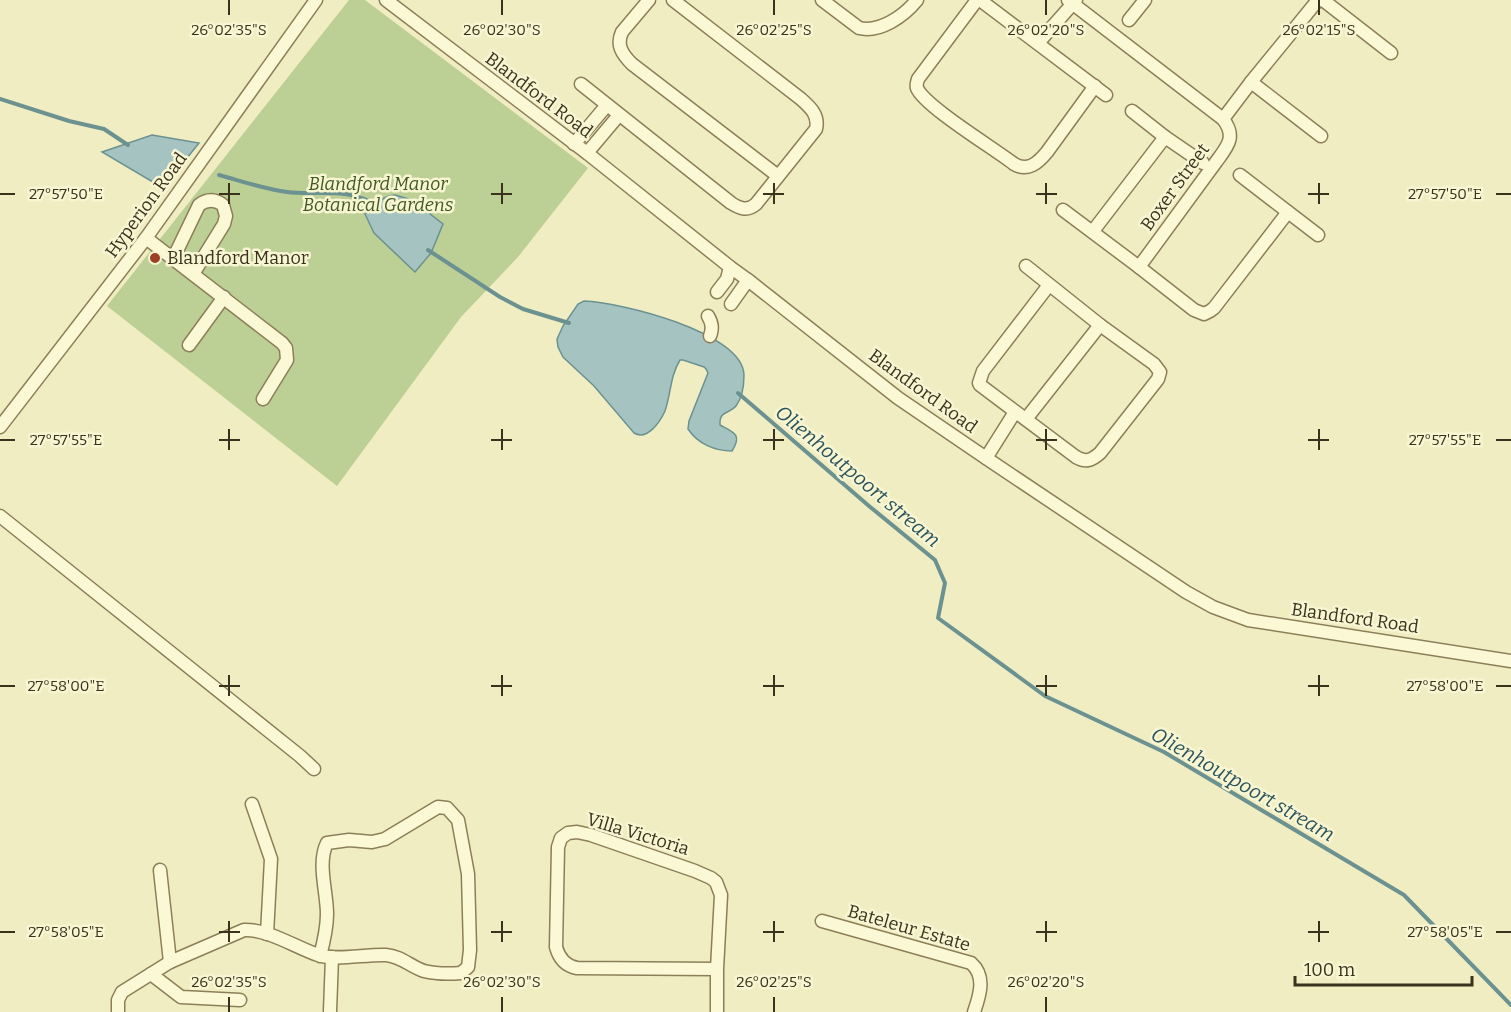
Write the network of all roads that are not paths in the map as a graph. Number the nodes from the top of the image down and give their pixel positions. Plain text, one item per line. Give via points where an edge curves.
1 (316, 0) edge
2 (386, 0) edge
3 (650, 0) edge
4 (673, 0) edge
5 (822, 0) edge
6 (917, 0) edge
7 (979, 0) edge
8 (1145, 0) edge
9 (1321, 0) edge
10 (1072, 1) edge
11 (1129, 20) dead end
12 (1038, 43) junction
13 (1391, 53) dead end
14 (1251, 82) junction
15 (581, 84) dead end
16 (1095, 86) junction
17 (1106, 95) dead end
18 (607, 105) junction
19 (1132, 111) dead end
20 (619, 115) junction
21 (1223, 119) junction
22 (1165, 136) junction
23 (1321, 136) dead end
24 (574, 144) junction
25 (587, 153) junction
26 (1203, 163) dead end
27 (1240, 175) dead end
28 (778, 176) junction
29 (1063, 210) dead end
30 (1287, 212) junction
31 (1093, 231) junction
32 (1318, 234) dead end
33 (146, 237) junction
34 (173, 259) junction
35 (1026, 266) dead end
36 (730, 267) junction
37 (1139, 267) junction
38 (193, 274) junction
39 (748, 280) junction
40 (1049, 285) junction
41 (717, 292) dead end
42 (224, 297) junction
43 (731, 304) dead end
44 (708, 316) dead end
45 (1100, 325) junction
46 (710, 336) dead end
47 (189, 345) dead end
48 (263, 399) dead end
49 (1021, 415) junction
50 (0, 427) edge
51 (986, 458) junction
52 (0, 516) edge
53 (1511, 661) edge
54 (314, 769) dead end
55 (252, 804) dead end
56 (160, 870) dead end
57 (822, 921) dead end
58 (267, 934) junction
59 (326, 956) junction
60 (170, 963) junction
61 (717, 969) junction
62 (151, 974) junction
63 (240, 1000) dead end
64 (330, 1011) edge
65 (118, 1012) edge
66 (717, 1012) edge
67 (974, 1012) edge

1 - 33 street, Hyperion Road
2 - 24 street, Blandford Road
3 - 28 street via 619,38 624,56
4 - 28 street via 812,109 816,129
5 - 6 street via 866,29 881,27
7 - 12 street
7 - 16 street via 918,79 919,91 933,106 1014,164 1025,167 1039,161
8 - 11 street
9 - 13 street
9 - 14 street
10 - 12 street
10 - 21 street
12 - 16 street
14 - 21 street
14 - 23 street
15 - 18 street
16 - 17 street
18 - 20 street
18 - 24 street
19 - 22 street
20 - 25 street
20 - 28 street via 738,208 753,207
21 - 37 street, Boxer Street via 1230,139 1227,147
22 - 26 street
22 - 31 street
24 - 25 street, Blandford Road
25 - 36 street, Blandford Road
27 - 30 street
29 - 31 street
30 - 32 street
30 - 37 street via 1207,313 1194,310
31 - 37 street
33 - 34 street
33 - 50 street, Hyperion Road
34 - 38 street
34 - 38 street via 199,205 219,202 225,210 224,224
35 - 40 street
36 - 39 street, Blandford Road
36 - 41 street via 730,274
38 - 42 street
39 - 43 street
39 - 51 street, Blandford Road via 898,398
40 - 45 street
40 - 49 street via 979,380 980,385
42 - 47 street
42 - 48 street via 286,348 287,360
44 - 46 street via 712,323
45 - 49 street
45 - 49 street via 1157,367 1160,375 1100,453 1084,461
49 - 51 street
51 - 53 street, Blandford Road via 1186,592 1238,617
52 - 54 street
55 - 58 street via 271,859
56 - 60 street
57 - 67 street, Bateleur Estate via 971,963 981,981
58 - 59 street
58 - 60 street via 244,930
59 - 59 street via 322,860 327,843 385,839 438,807 447,808 458,820 468,874 468,967 461,973 450,974 423,970 389,955
59 - 64 street
60 - 62 street
61 - 61 street, Villa Victoria via 721,895 716,882 587,834 568,833 561,838 556,947 568,965
61 - 66 street, Villa Victoria
62 - 63 street via 181,997
62 - 65 street via 122,992

